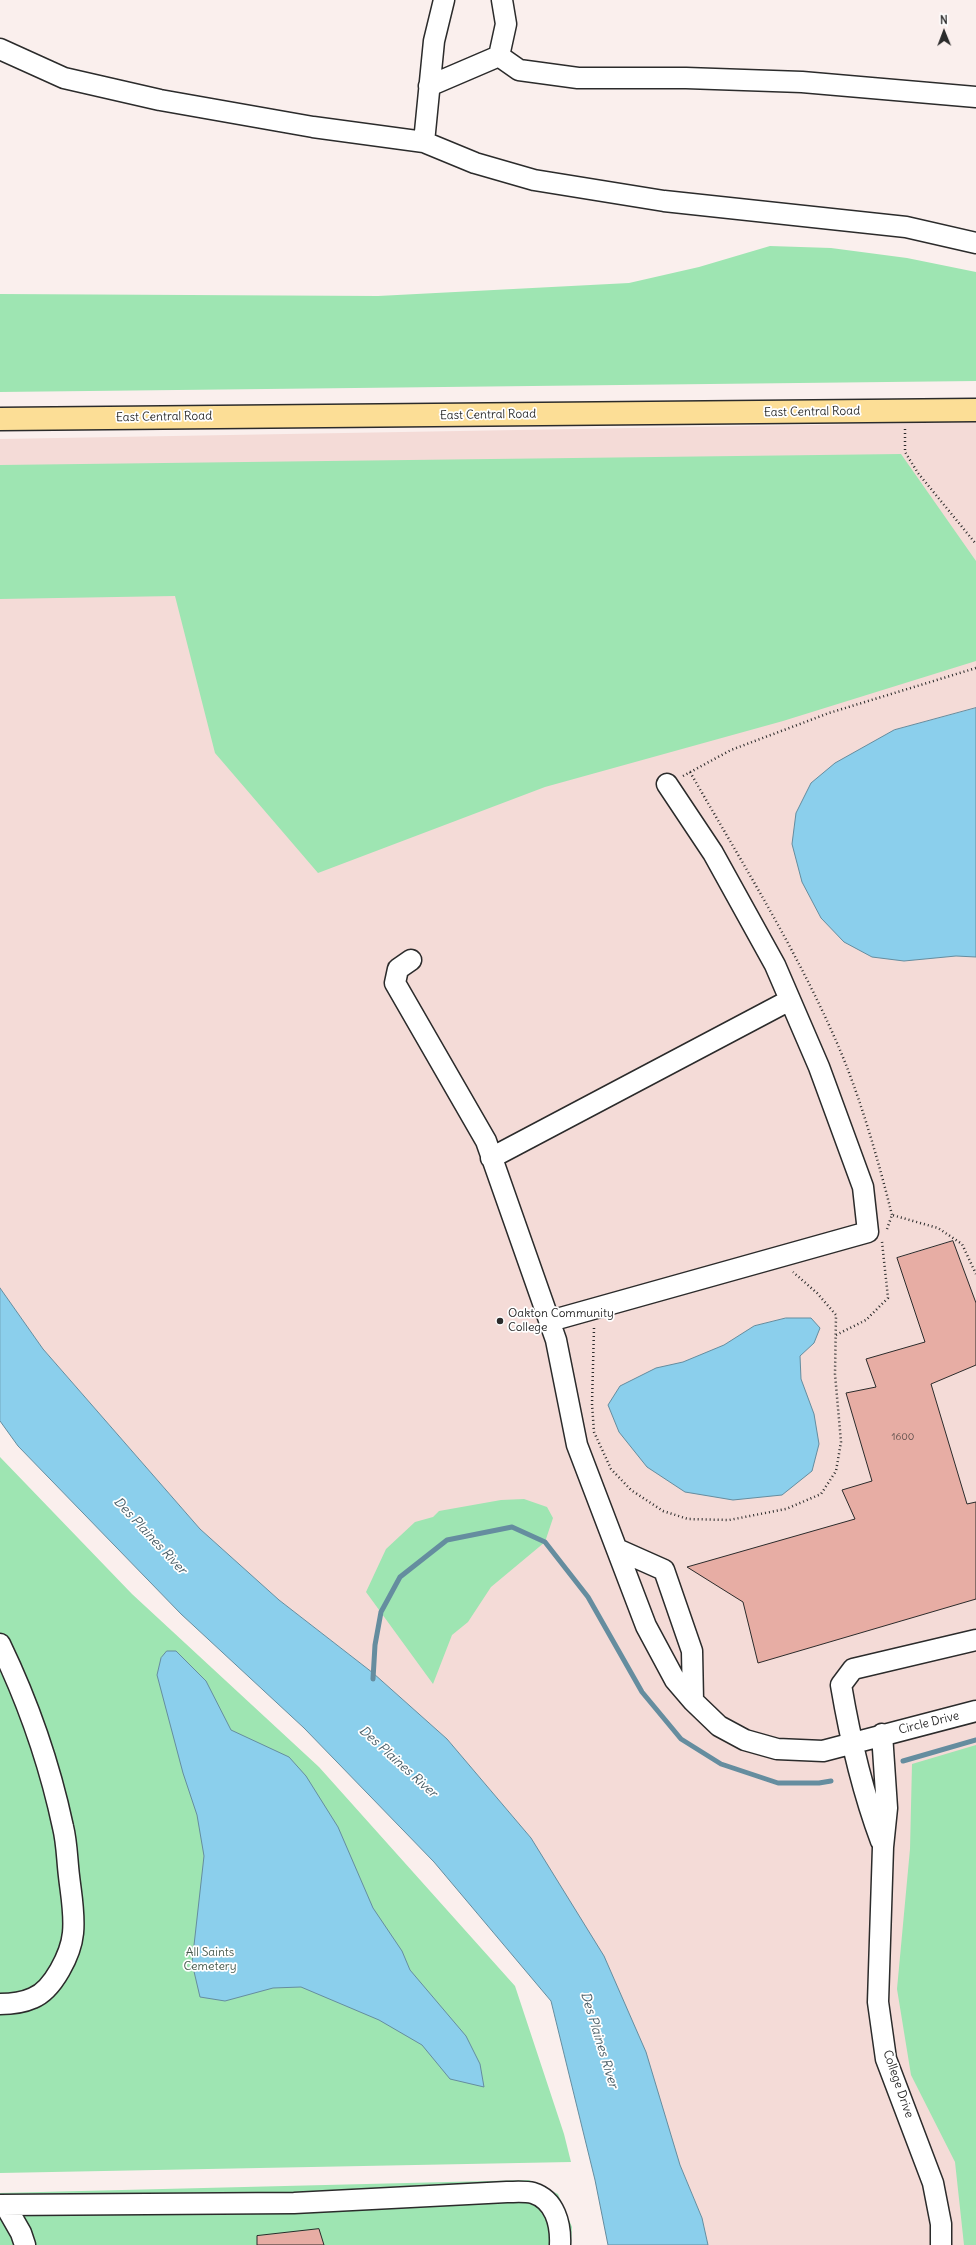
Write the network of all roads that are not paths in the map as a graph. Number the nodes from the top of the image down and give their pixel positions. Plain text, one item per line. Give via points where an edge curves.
1 (444, 0) edge
2 (502, 0) edge
3 (0, 49) edge
4 (500, 56) junction
5 (430, 86) junction
6 (976, 97) edge
7 (424, 142) junction
8 (976, 243) edge
9 (976, 410) edge
10 (0, 419) edge
11 (667, 784) road end
12 (411, 960) dead end
13 (790, 1000) junction
14 (491, 1158) junction
15 (550, 1321) junction
16 (619, 1550) junction
17 (976, 1640) edge
18 (0, 1644) edge
19 (693, 1701) junction
20 (976, 1711) edge
21 (882, 1734) junction
22 (851, 1743) junction
23 (883, 1847) junction
24 (0, 2004) edge
25 (3, 2205) edge
26 (25, 2245) edge
27 (560, 2245) edge
28 (941, 2245) edge

1 - 5 street via 434,41
2 - 4 street via 506,24
3 - 7 street via 64,78 160,100 313,127
4 - 5 street
4 - 6 street via 519,70 578,78 795,82
5 - 7 street
7 - 8 street via 475,162 534,180 664,201 906,227
9 - 10 main road, East Central Road
11 - 13 street via 713,853 775,965
12 - 14 street, Circle Drive via 398,969 395,983 486,1141
13 - 14 street
13 - 15 street via 819,1067 864,1187 868,1232
14 - 15 street, Circle Drive
15 - 16 street, Circle Drive via 577,1445
16 - 19 street, Circle Drive via 646,1626 675,1680
16 - 19 street via 664,1570 692,1651
17 - 22 street, College Drive via 853,1669 841,1685
18 - 24 street via 10,1663 45,1758 64,1828 73,1934 67,1958 48,1986 34,1998 12,2004
19 - 22 street, Circle Drive via 719,1726 745,1740 777,1749 823,1751
20 - 21 street, Circle Drive
21 - 22 street, Circle Drive
21 - 23 street, College Drive via 887,1808
22 - 23 street, College Drive via 869,1809
23 - 28 street, College Drive via 878,2002 886,2059 933,2183 941,2224
25 - 26 street via 21,2233
25 - 27 street via 247,2204 533,2193 550,2203 561,2231

